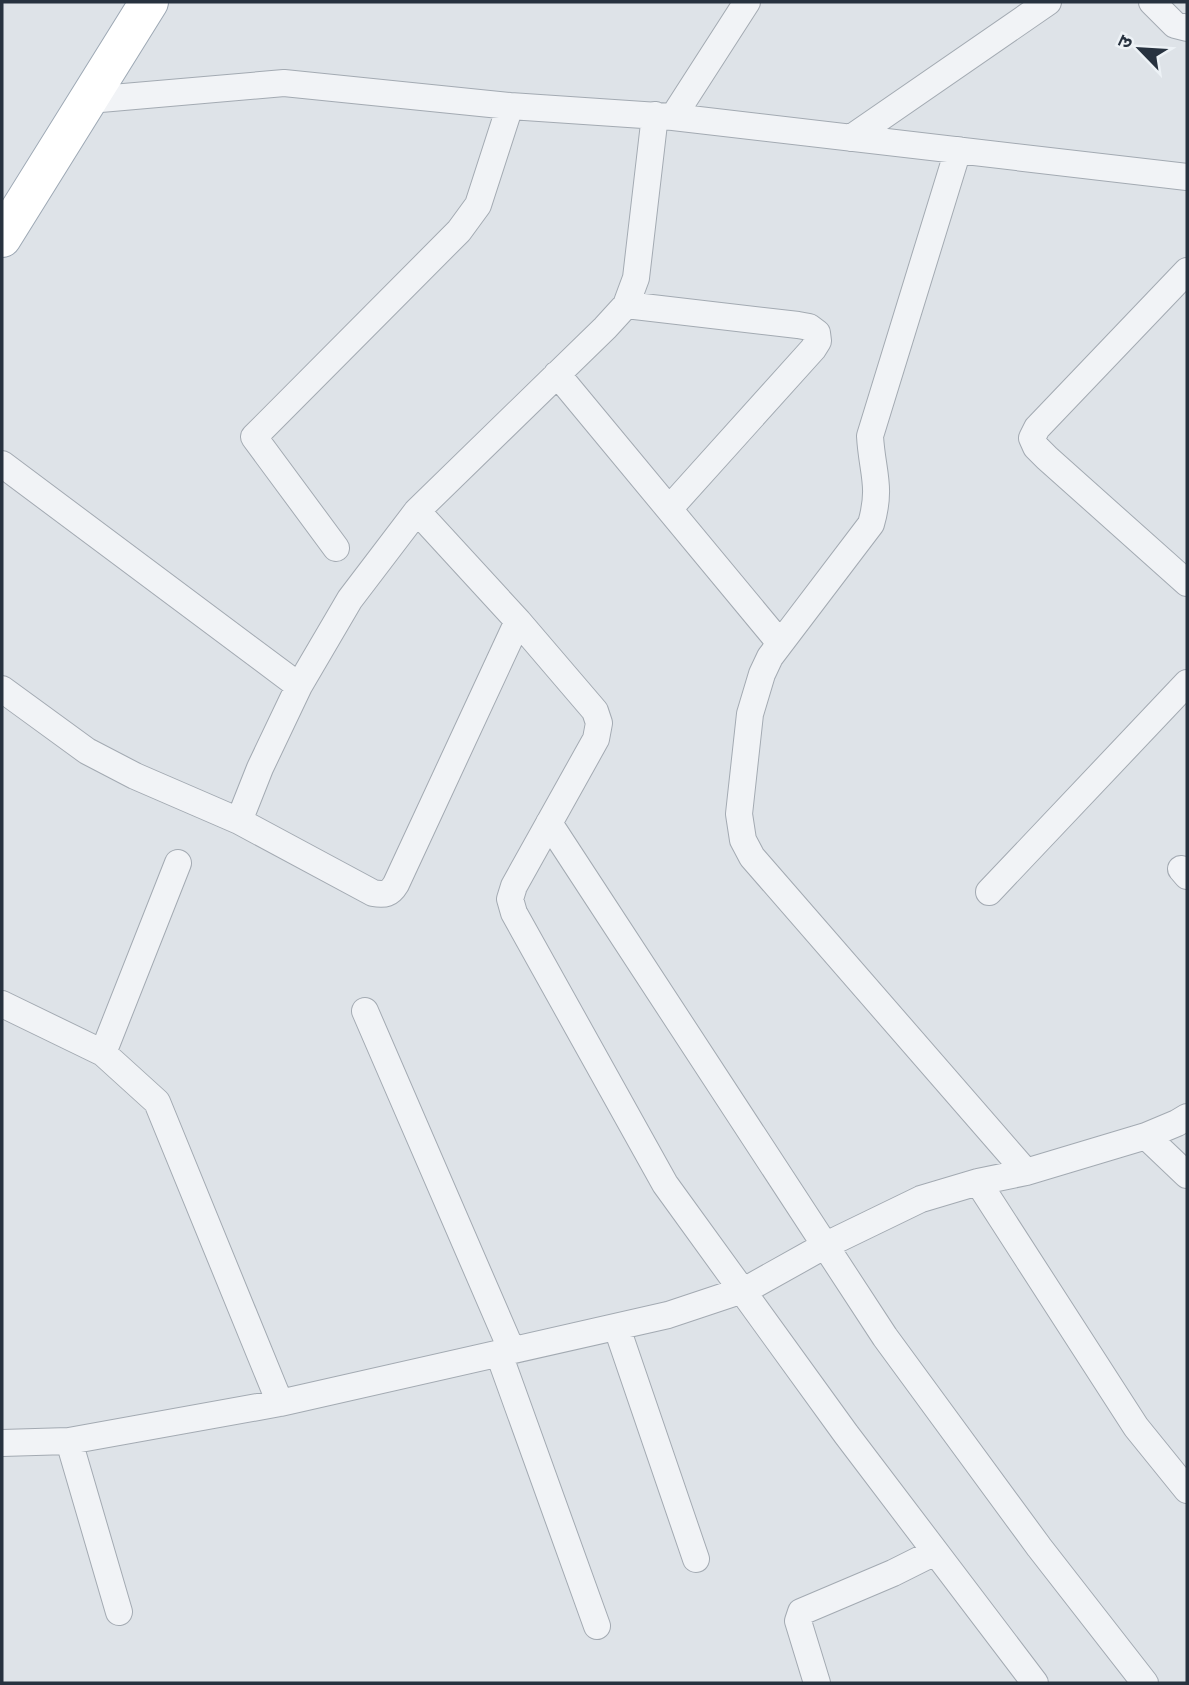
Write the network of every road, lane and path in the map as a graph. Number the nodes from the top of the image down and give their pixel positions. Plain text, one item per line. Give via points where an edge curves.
1 (149, 2) edge
2 (747, 2) edge
3 (1048, 2) edge
4 (1152, 2) edge
5 (1187, 28) edge
6 (89, 100) junction
7 (510, 106) junction
8 (664, 116) junction
9 (851, 138) junction
10 (958, 150) junction
11 (1187, 177) edge
12 (2, 238) edge
13 (1185, 278) edge
14 (625, 305) junction
15 (557, 374) junction
16 (2, 464) edge
17 (669, 509) junction
18 (417, 511) junction
19 (336, 548) dead end
20 (1187, 583) edge
21 (518, 621) junction
22 (780, 643) junction
23 (1187, 682) edge
24 (299, 686) junction
25 (2, 689) edge
26 (1177, 712) edge
27 (239, 821) junction
28 (549, 822) junction
29 (178, 863) dead end
30 (989, 892) dead end
31 (2, 1004) edge
32 (365, 1011) dead end
33 (103, 1053) junction
34 (1187, 1117) edge
35 (1146, 1136) junction
36 (1026, 1172) junction
37 (1187, 1175) edge
38 (978, 1182) junction
39 (824, 1246) junction
40 (744, 1290) junction
41 (617, 1328) junction
42 (506, 1353) junction
43 (280, 1403) junction
44 (68, 1441) junction
45 (2, 1443) edge
46 (1187, 1490) edge
47 (934, 1552) junction
48 (696, 1559) dead end
49 (119, 1612) dead end
50 (597, 1626) dead end
51 (817, 1683) edge
52 (1035, 1683) edge
53 (1145, 1683) edge

1 - 6 main road
2 - 8 street
3 - 9 street
4 - 5 street via 1175,25
6 - 7 street via 284,83
6 - 12 main road
7 - 8 street
7 - 19 street via 478,205 459,231 254,438
8 - 9 street
8 - 14 street via 636,278
9 - 10 street
10 - 11 street
10 - 22 street via 870,436 877,476 871,524
13 - 20 street via 1032,438 1047,458
14 - 15 street
14 - 17 street via 798,325 817,333 813,349
15 - 17 street
15 - 18 street
16 - 24 street
17 - 22 street
18 - 21 street
18 - 24 street via 350,599
21 - 27 street via 392,891 373,893
21 - 28 street via 595,711 599,723 596,738
22 - 36 street via 762,674 750,714 739,814 743,840 752,857
23 - 26 street
24 - 27 street
25 - 27 street via 87,751
26 - 30 street
28 - 39 street
28 - 40 street via 514,886 510,899 514,913 650,1158
29 - 33 street
31 - 33 street
32 - 42 street
33 - 43 street via 157,1102
34 - 35 street
35 - 36 street
35 - 37 street
36 - 38 street
38 - 39 street via 921,1199
38 - 46 street via 1136,1427
39 - 40 street
39 - 53 street via 1039,1547
40 - 41 street
40 - 47 street
41 - 42 street
41 - 48 street
42 - 43 street
42 - 50 street
43 - 44 street
44 - 45 street
44 - 49 street
47 - 51 street via 802,1612 798,1621
47 - 52 street

